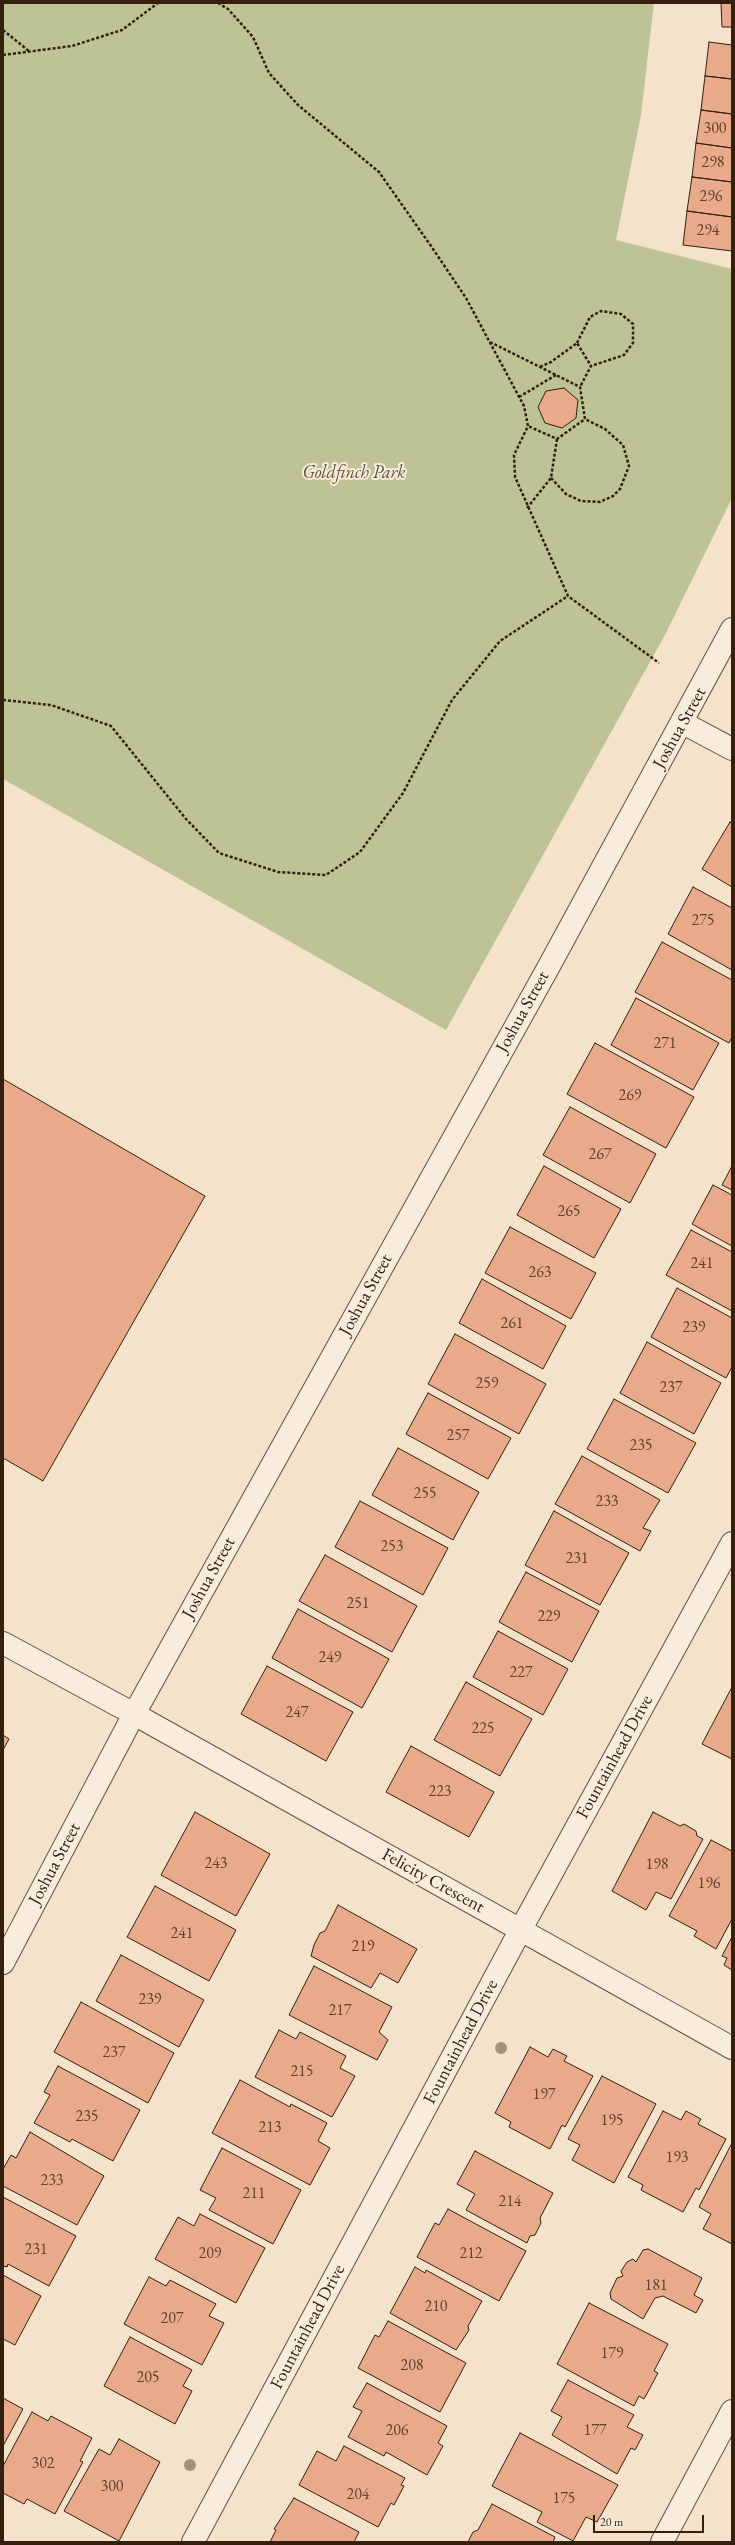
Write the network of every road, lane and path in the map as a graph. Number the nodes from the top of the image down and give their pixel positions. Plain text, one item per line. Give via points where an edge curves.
1 (158, 3) edge
2 (218, 3) edge
3 (3, 30) edge
4 (31, 52) junction
5 (3, 55) edge
6 (490, 342) junction
7 (577, 343) junction
8 (591, 366) junction
9 (539, 367) junction
10 (556, 375) junction
11 (580, 387) junction
12 (519, 397) junction
13 (585, 419) junction
14 (528, 426) junction
15 (556, 439) junction
16 (551, 478) junction
17 (527, 508) junction
18 (568, 596) junction
19 (732, 629) edge
20 (660, 663) dead end
21 (3, 700) edge
22 (683, 723) junction
23 (732, 749) edge
24 (732, 1543) edge
25 (725, 1572) edge
26 (3, 1643) edge
27 (134, 1714) junction
28 (521, 1929) junction
29 (3, 1963) edge
30 (732, 2048) edge
31 (732, 2412) edge
32 (193, 2542) edge
33 (662, 2542) edge

1 - 4 path via 122,30 72,46
2 - 6 path via 228,9 253,37 269,72 298,105 379,172 466,298
3 - 4 path
4 - 5 path
6 - 9 path
6 - 12 path
7 - 8 path
7 - 8 path via 590,316 601,311 621,314 634,324 633,343 624,355
7 - 9 path via 551,362
8 - 11 path
9 - 10 path
10 - 11 path
10 - 12 path
11 - 13 path
12 - 14 path
13 - 15 path
13 - 16 path via 616,436 623,445 629,466 620,489 613,496 600,502 581,501 566,494
14 - 15 path
14 - 17 path via 514,454 515,477
15 - 16 path
16 - 17 path
17 - 18 path
18 - 20 path
18 - 21 path via 500,641 452,700 403,793 360,852 326,875 278,872 219,853 186,819 111,726 51,704
19 - 22 street, Joshua Street
22 - 23 street
22 - 27 street, Joshua Street
24 - 25 street, Fountainhead Drive
25 - 28 street, Fountainhead Drive
26 - 27 street, Felicity Crescent
27 - 28 street, Felicity Crescent
27 - 29 street, Joshua Street
28 - 30 street, Felicity Crescent
28 - 32 street, Fountainhead Drive
31 - 33 street

